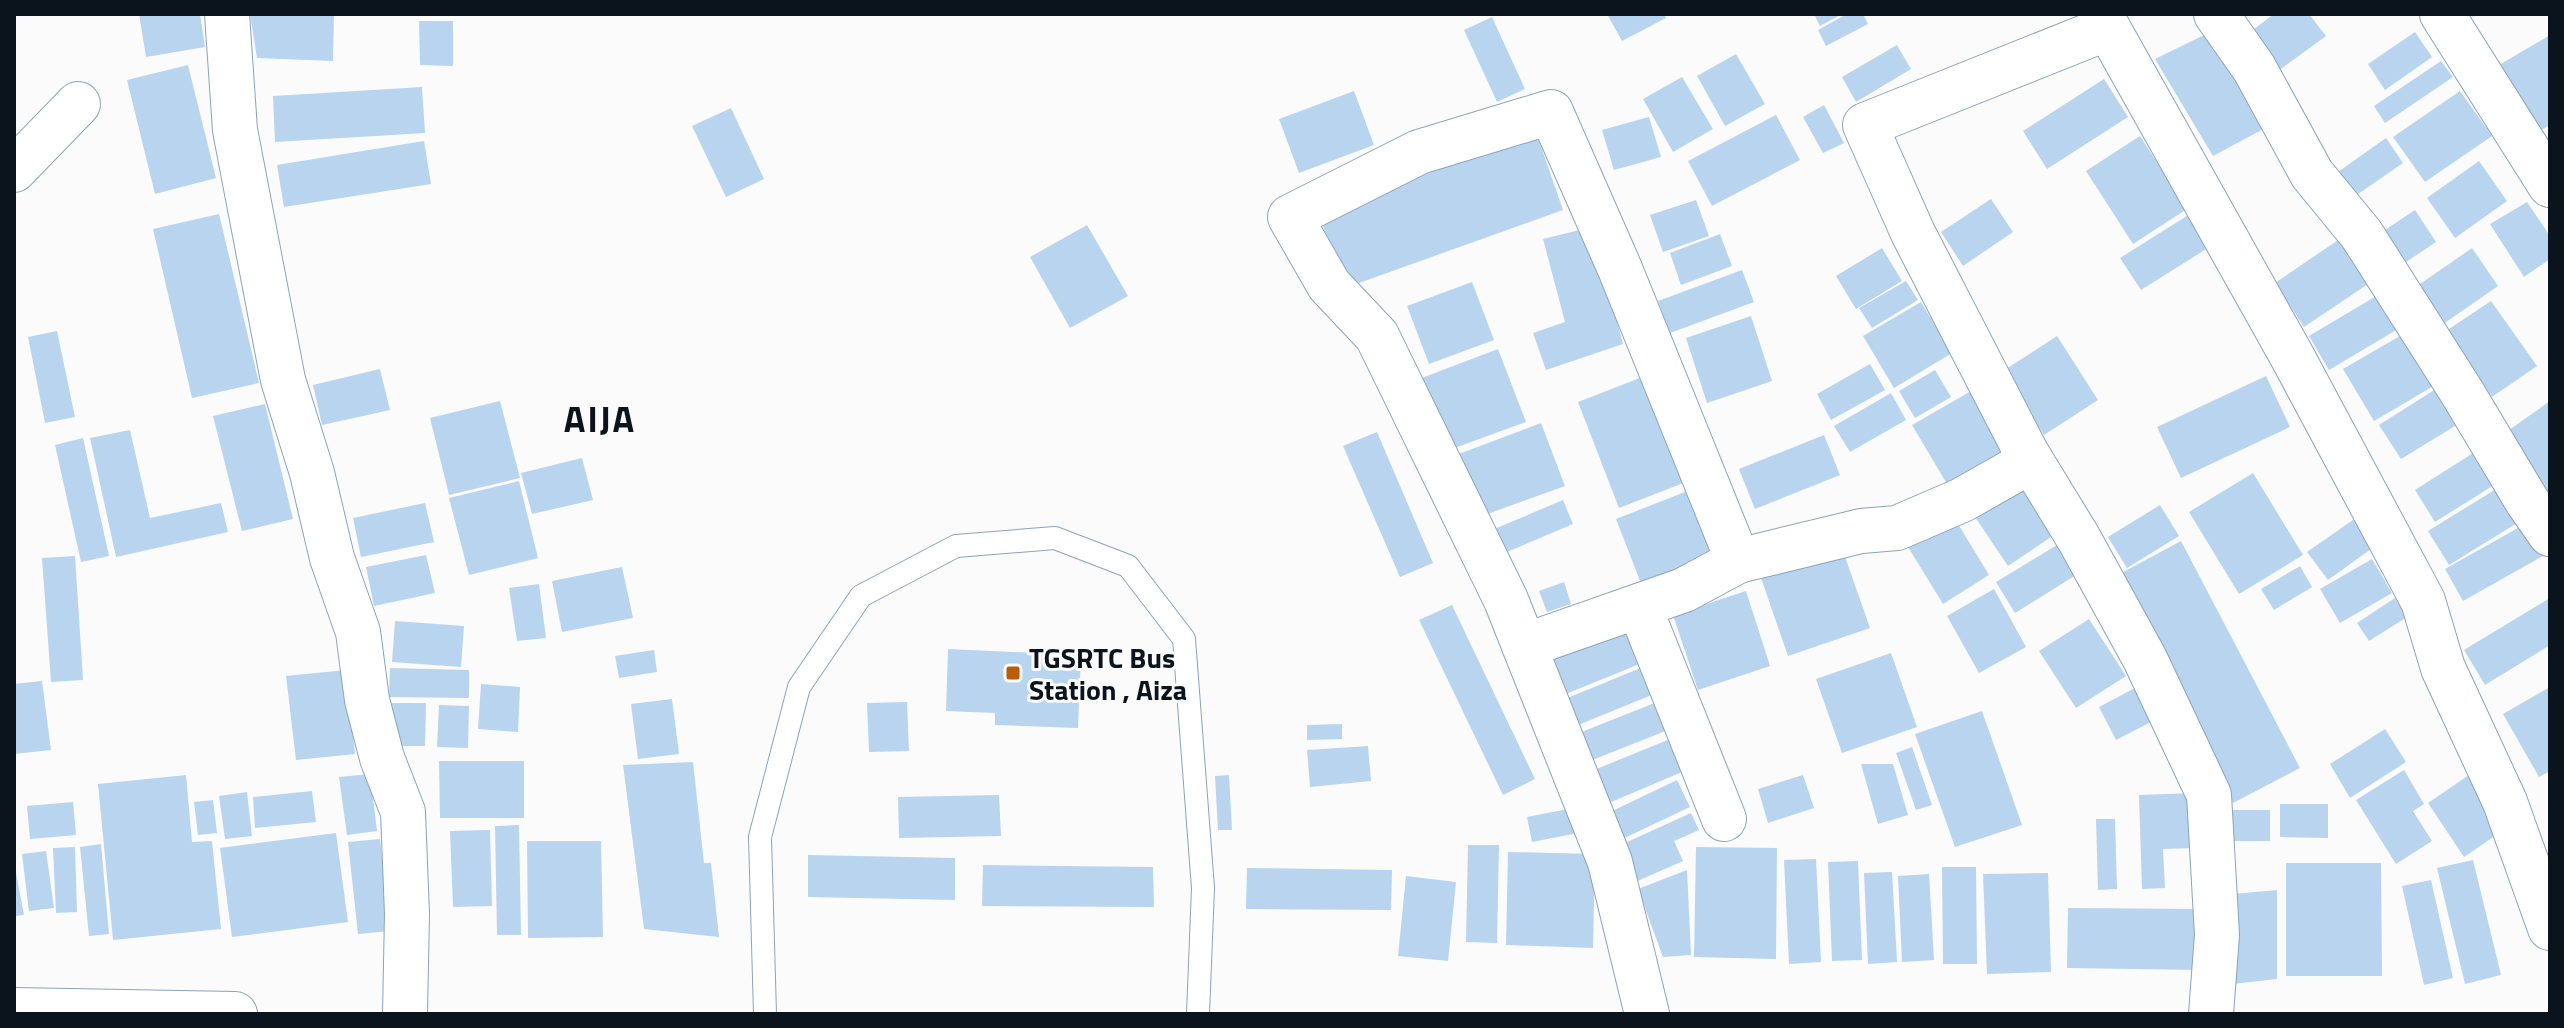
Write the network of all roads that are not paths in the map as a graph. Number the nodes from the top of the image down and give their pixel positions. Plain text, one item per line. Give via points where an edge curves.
1 (227, 14) edge
2 (2216, 14) edge
3 (2442, 14) edge
4 (2101, 21) edge
5 (78, 104) dead end
6 (14, 170) edge
7 (2550, 185) edge
8 (2031, 461) junction
9 (2550, 534) edge
10 (1738, 561) junction
11 (1639, 606) junction
12 (1524, 646) junction
13 (1724, 819) dead end
14 (2537, 852) edge
15 (2550, 928) edge
16 (14, 1010) edge
17 (235, 1014) edge
18 (405, 1014) edge
19 (765, 1014) edge
20 (1198, 1014) edge
21 (1647, 1014) edge
22 (2211, 1014) edge

1 - 18 street via 235,130 283,380 358,632 382,758 403,812
2 - 9 street via 2254,68 2312,174 2362,235
3 - 7 street
4 - 8 street via 1865,125 1913,233
4 - 14 street via 2293,358 2423,601 2443,668 2505,802
5 - 6 street
8 - 10 street via 1962,500 1897,528 1861,531
8 - 22 street via 2145,659 2209,795 2217,935
10 - 11 street via 1684,590
10 - 12 street via 1551,112 1419,152 1290,217 1329,285 1377,336
11 - 12 street
11 - 13 street
12 - 21 street via 1610,862
14 - 15 street
16 - 17 street
19 - 20 lane via 760,837 799,687 861,596 956,546 1055,538 1128,566 1184,639 1203,888

